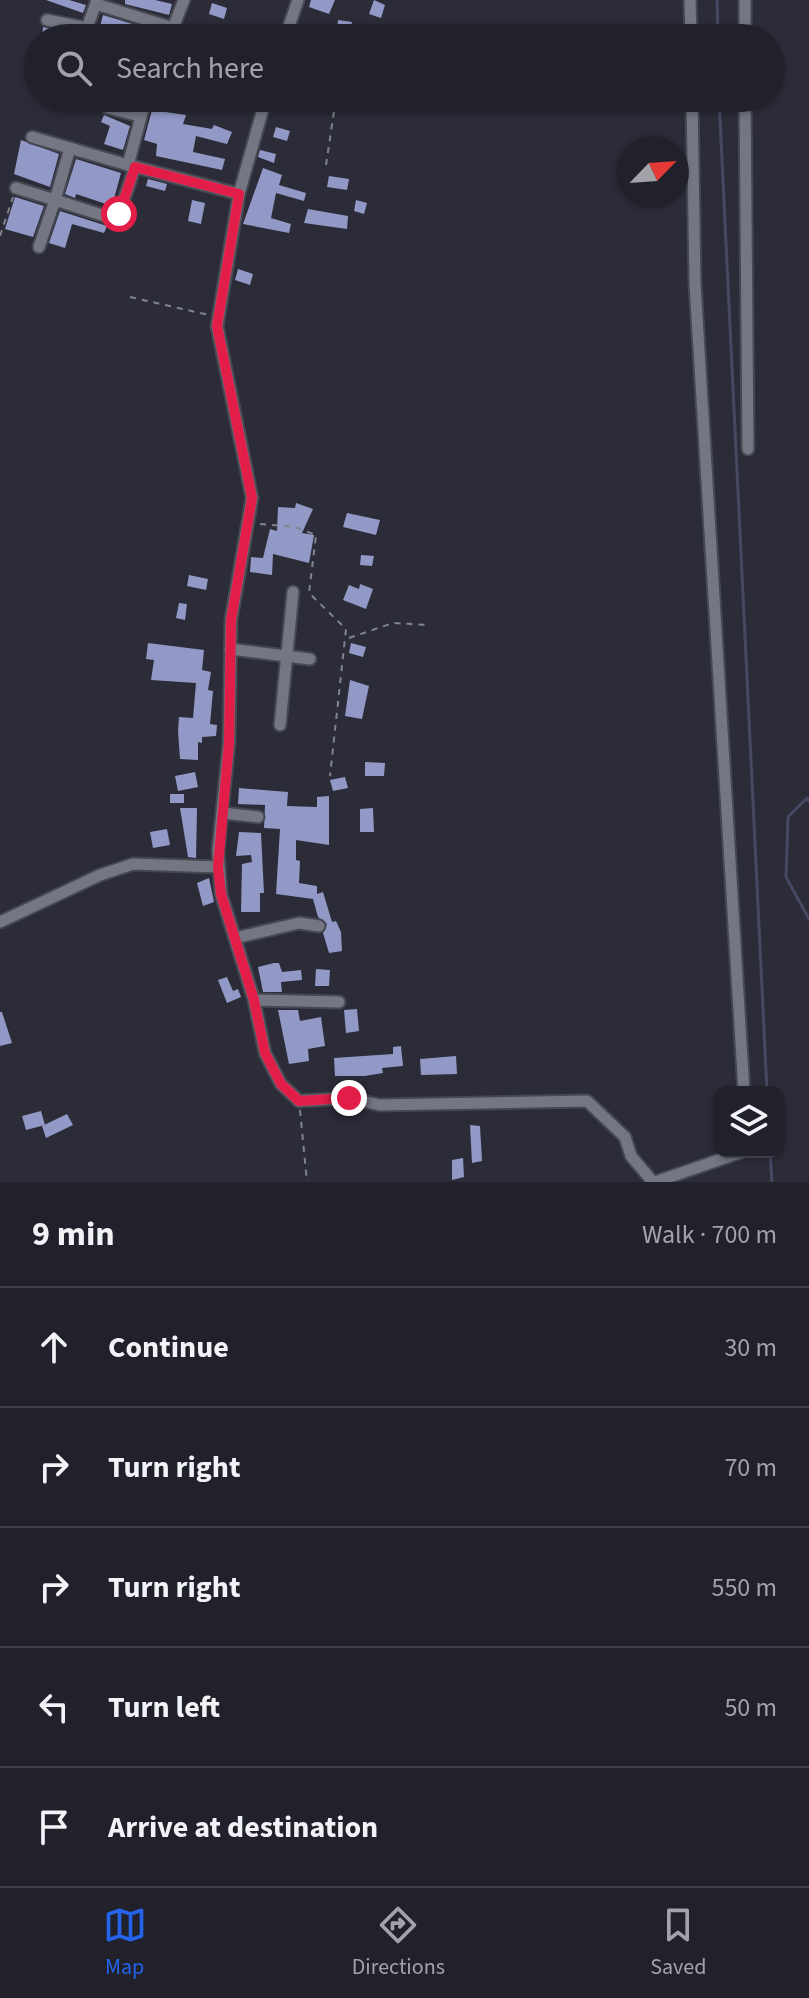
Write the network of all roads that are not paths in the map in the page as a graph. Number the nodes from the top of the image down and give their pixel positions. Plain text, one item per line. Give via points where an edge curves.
1 (184, 0) edge
2 (298, 0) edge
3 (690, 0) edge
4 (745, 0) edge
5 (96, 2) edge
6 (47, 20) dead end
7 (67, 24) edge
8 (88, 24) edge
9 (149, 24) edge
10 (175, 24) edge
11 (290, 24) edge
12 (691, 24) edge
13 (745, 24) edge
14 (124, 112) edge
15 (141, 112) edge
16 (262, 112) edge
17 (692, 112) edge
18 (745, 112) edge
19 (140, 116) junction
20 (32, 137) dead end
21 (70, 148) junction
22 (132, 166) junction
23 (16, 188) road end
24 (239, 194) junction
25 (55, 200) junction
26 (39, 247) dead end
27 (748, 449) dead end
28 (293, 592) dead end
29 (230, 649) junction
30 (286, 655) junction
31 (310, 659) dead end
32 (280, 725) dead end
33 (223, 813) junction
34 (258, 817) dead end
35 (218, 867) junction
36 (0, 922) edge
37 (319, 926) dead end
38 (235, 938) junction
39 (254, 1000) junction
40 (339, 1002) dead end
41 (744, 1086) edge
42 (724, 1158) edge
43 (654, 1182) edge

1 - 10 street
2 - 11 street
3 - 12 street
4 - 13 street
5 - 8 street
5 - 9 street
6 - 7 street
14 - 19 street
15 - 19 street
16 - 24 street
17 - 41 street via 696,311
18 - 27 street
19 - 22 street
20 - 21 street
21 - 22 street
21 - 25 street
22 - 24 street
22 - 25 street via 115,218
23 - 25 street
24 - 29 street via 218,317 219,346 252,488
25 - 26 street
28 - 30 street
29 - 30 street
29 - 33 street
30 - 31 street
30 - 32 street
33 - 34 street
33 - 35 street
35 - 36 street via 133,864
35 - 38 street
37 - 38 street via 299,923
38 - 39 street
39 - 40 street
39 - 43 street via 271,1067 299,1101 587,1101 617,1128 631,1156
42 - 43 street

